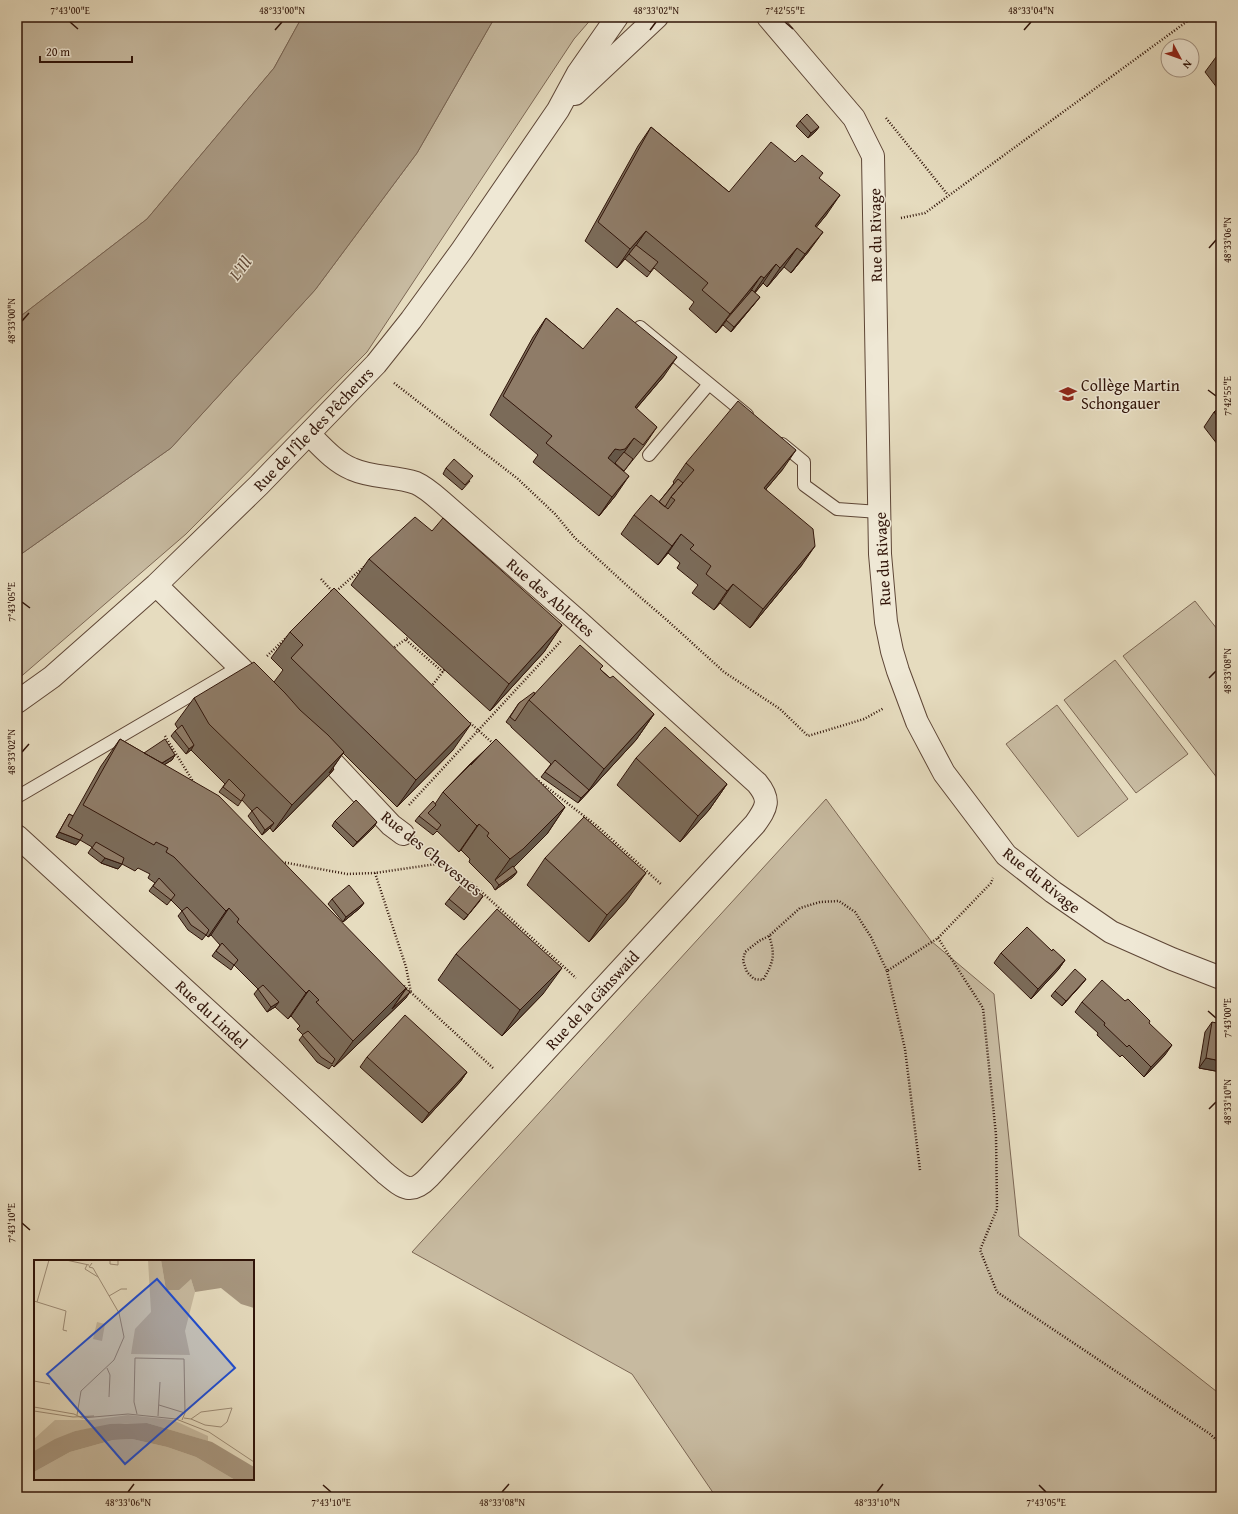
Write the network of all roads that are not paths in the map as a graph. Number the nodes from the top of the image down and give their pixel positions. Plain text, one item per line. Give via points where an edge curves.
1 (618, 17) edge
2 (657, 17) edge
3 (768, 17) edge
4 (558, 110) junction
5 (640, 327) edge
6 (710, 384) junction
7 (757, 423) edge
8 (309, 434) junction
9 (775, 438) edge
10 (649, 455) edge
11 (879, 512) junction
12 (156, 585) junction
13 (243, 670) junction
14 (274, 701) edge
15 (17, 702) edge
16 (301, 729) edge
17 (17, 797) edge
18 (766, 802) joint
19 (397, 830) road end
20 (17, 836) edge
21 (1221, 978) edge
22 (409, 1188) joint

1 - 4 street, Rue de l'Île des Pêcheurs via 578,72
2 - 4 street, Rue de l'Île des Pêcheurs
3 - 11 street, Rue du Rivage via 854,118 873,156
4 - 8 street, Rue de l'Île des Pêcheurs via 434,289 376,364
5 - 6 lane
6 - 7 lane
6 - 10 lane
8 - 12 street, Rue de l'Île des Pêcheurs
8 - 18 street, Rue des Ablettes via 339,462 351,469 364,474 408,481 429,491 757,784 765,794
9 - 11 lane via 804,462 804,485 837,509
11 - 21 street, Rue du Rivage via 886,622 898,671 920,728 944,773 1006,854 1053,892 1111,932
12 - 13 street
12 - 15 street, Rue de l'Île des Pêcheurs via 52,677
13 - 14 street
13 - 17 lane via 154,717
16 - 19 street, Rue des Chevesnes
18 - 22 street, Rue de la Gänswaid via 755,824 596,996 422,1184 416,1188
20 - 22 street, Rue du Lindel via 379,1168 401,1186

